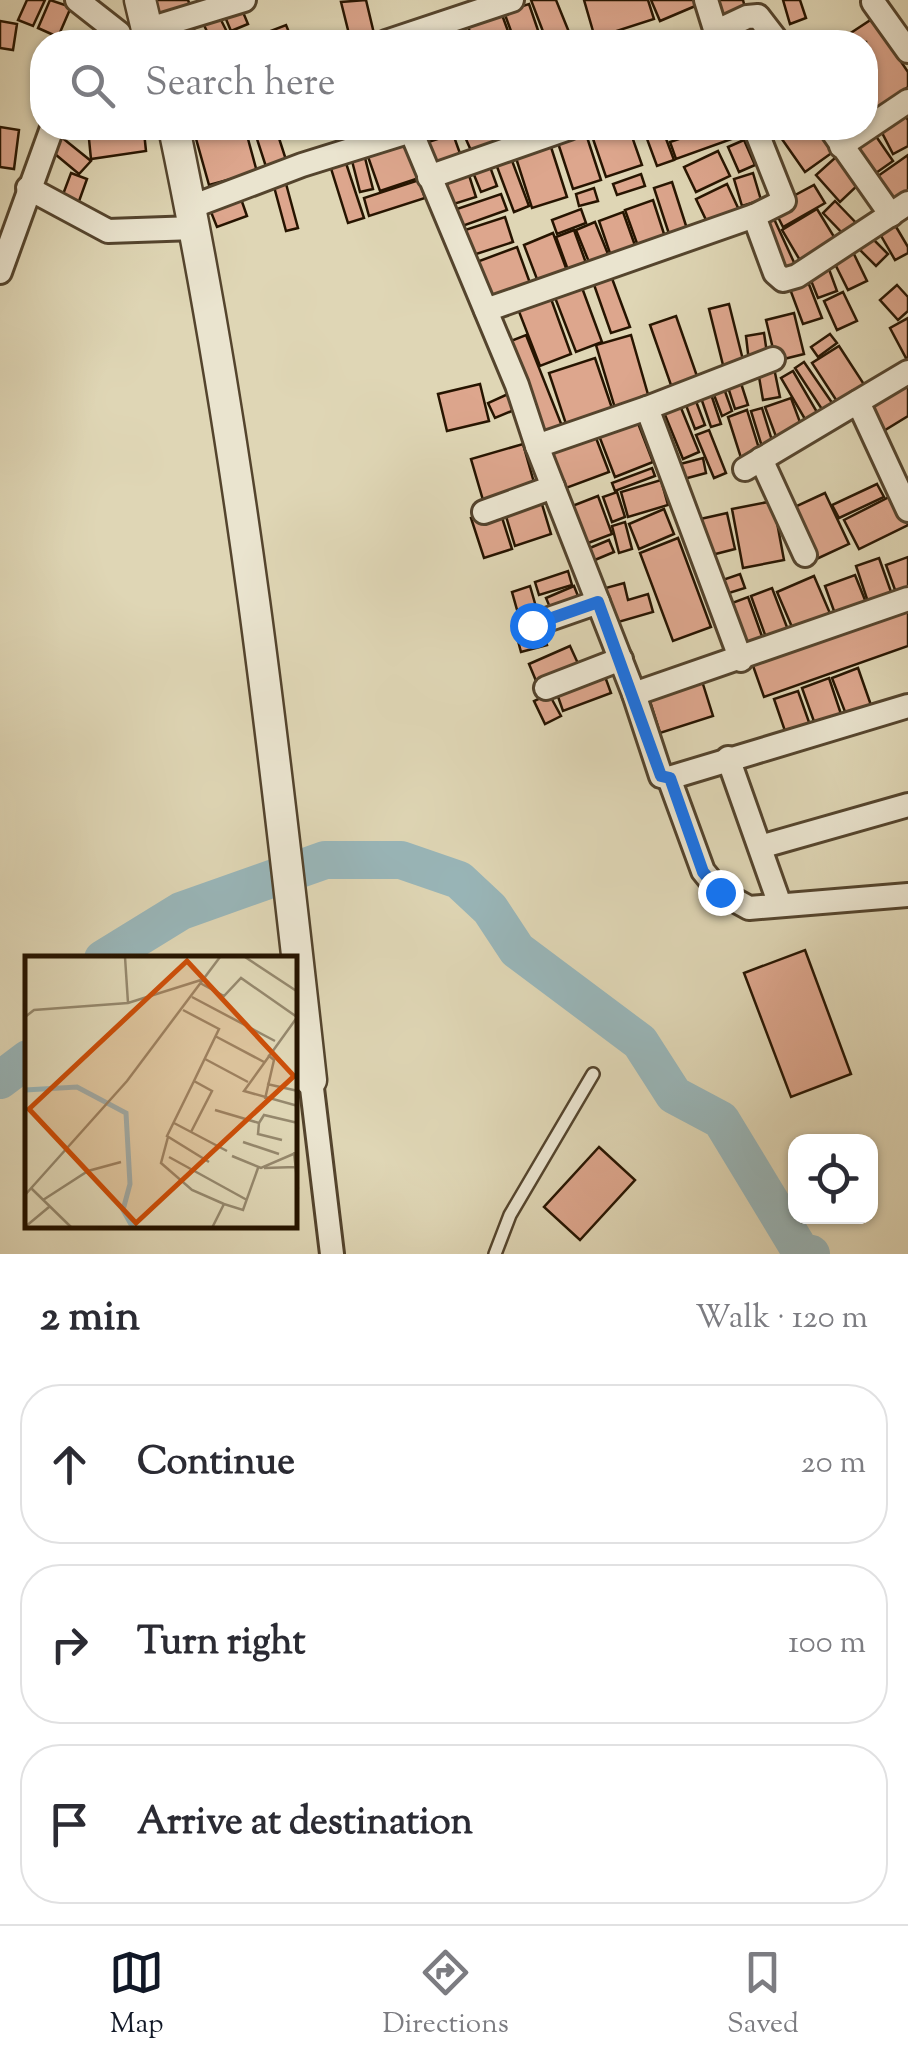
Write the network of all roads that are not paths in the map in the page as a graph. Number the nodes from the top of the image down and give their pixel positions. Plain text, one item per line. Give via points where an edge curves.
1 (76, 0) edge
2 (244, 0) edge
3 (512, 0) edge
4 (706, 0) edge
5 (873, 2) dead end
6 (135, 27) edge
7 (426, 30) edge
8 (715, 30) edge
9 (727, 30) edge
10 (769, 30) edge
11 (908, 51) edge
12 (908, 101) edge
13 (878, 116) edge
14 (47, 140) edge
15 (177, 140) edge
16 (380, 140) edge
17 (415, 140) edge
18 (534, 140) edge
19 (760, 140) edge
20 (838, 140) edge
21 (429, 176) junction
22 (28, 188) junction
23 (900, 209) edge
24 (754, 216) junction
25 (193, 218) junction
26 (0, 272) edge
27 (486, 310) junction
28 (774, 358) dead end
29 (908, 372) edge
30 (858, 402) junction
31 (647, 408) junction
32 (537, 446) junction
33 (553, 486) junction
34 (908, 510) edge
35 (484, 512) dead end
36 (805, 554) dead end
37 (908, 599) edge
38 (598, 602) junction
39 (532, 625) dead end
40 (620, 658) junction
41 (741, 660) junction
42 (546, 688) dead end
43 (634, 694) junction
44 (908, 706) edge
45 (728, 758) junction
46 (670, 778) junction
47 (908, 805) edge
48 (760, 847) junction
49 (908, 896) edge
50 (780, 905) junction
51 (297, 956) edge
52 (298, 962) edge
53 (593, 1074) dead end
54 (311, 1080) joint
55 (332, 1254) edge
56 (495, 1254) edge

1 - 6 street
2 - 6 street
3 - 7 street
4 - 8 street
5 - 11 street
9 - 10 street via 758,16
12 - 13 street
14 - 22 street
15 - 25 street
16 - 25 street via 302,165
17 - 21 street
18 - 21 street
19 - 24 street via 784,201
20 - 23 street
21 - 27 street
22 - 25 street via 108,231
22 - 26 street
23 - 24 street via 783,280
24 - 27 street
25 - 51 street via 272,726
27 - 32 street
28 - 31 street
29 - 30 street
30 - 34 street
30 - 36 street via 753,464
31 - 32 street
31 - 41 street
32 - 33 street
33 - 35 street
33 - 38 street
37 - 41 street
38 - 39 street
38 - 40 street
40 - 42 street
40 - 43 street
41 - 43 street
43 - 46 street via 656,765
44 - 45 street
45 - 46 street
45 - 48 street
46 - 50 street via 703,872 720,892 750,908
47 - 48 street
48 - 50 street
49 - 50 street
52 - 54 street
53 - 56 lane via 510,1215
54 - 55 street

